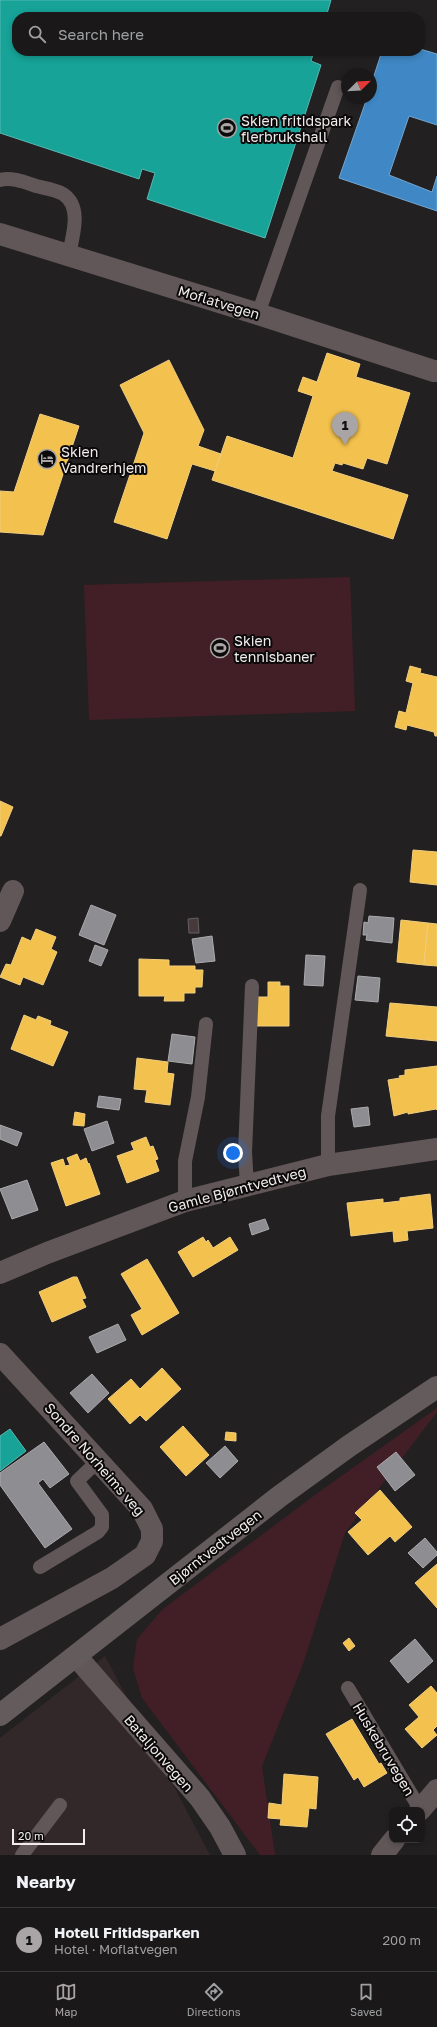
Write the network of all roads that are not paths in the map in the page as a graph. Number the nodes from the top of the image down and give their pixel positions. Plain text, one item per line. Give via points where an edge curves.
1 (338, 87) dead end
2 (0, 180) edge
3 (0, 234) edge
4 (69, 255) junction
5 (258, 314) junction
6 (437, 370) edge
7 (360, 890) dead end
8 (13, 891) dead end
9 (0, 921) edge
10 (252, 986) dead end
11 (206, 1024) dead end
12 (437, 1149) edge
13 (328, 1165) junction
14 (247, 1186) junction
15 (185, 1201) junction
16 (0, 1273) edge
17 (0, 1354) edge
18 (437, 1388) edge
19 (98, 1461) junction
20 (40, 1566) dead end
21 (0, 1639) edge
22 (76, 1656) junction
23 (348, 1688) dead end
24 (0, 1715) edge
25 (437, 1790) edge
26 (60, 1806) dead end
27 (419, 1807) edge
28 (422, 1807) edge
29 (392, 1843) edge
30 (22, 1855) edge
31 (234, 1855) edge
32 (382, 1855) edge

1 - 5 lane
2 - 4 lane via 12,179 63,194 71,202 75,222
3 - 4 street, Moflatvegen
4 - 5 street, Moflatvegen
5 - 6 street, Moflatvegen
7 - 13 lane via 328,1116
8 - 9 street
10 - 14 lane via 246,1144
11 - 15 lane via 198,1097 185,1161
12 - 13 street, Gamle Bjørntvedtveg
13 - 14 street, Gamle Bjørntvedtveg
14 - 15 street, Gamle Bjørntvedtveg
15 - 16 street, Gamle Bjørntvedtveg
17 - 19 street, Sondre Norheims veg
18 - 22 main road, Bjørntvedtvegen via 349,1446 280,1496
19 - 20 lane via 77,1480 102,1516 102,1527 98,1532
19 - 21 street, Sondre Norheims veg via 142,1509 152,1529 152,1541 145,1555 112,1578
22 - 24 main road, Bjørntvedtvegen
22 - 31 street, Bataljonvegen via 200,1798 220,1826
23 - 27 lane, Huskebruvegen
25 - 28 street, Huskebruvegen
26 - 30 lane
29 - 32 street

